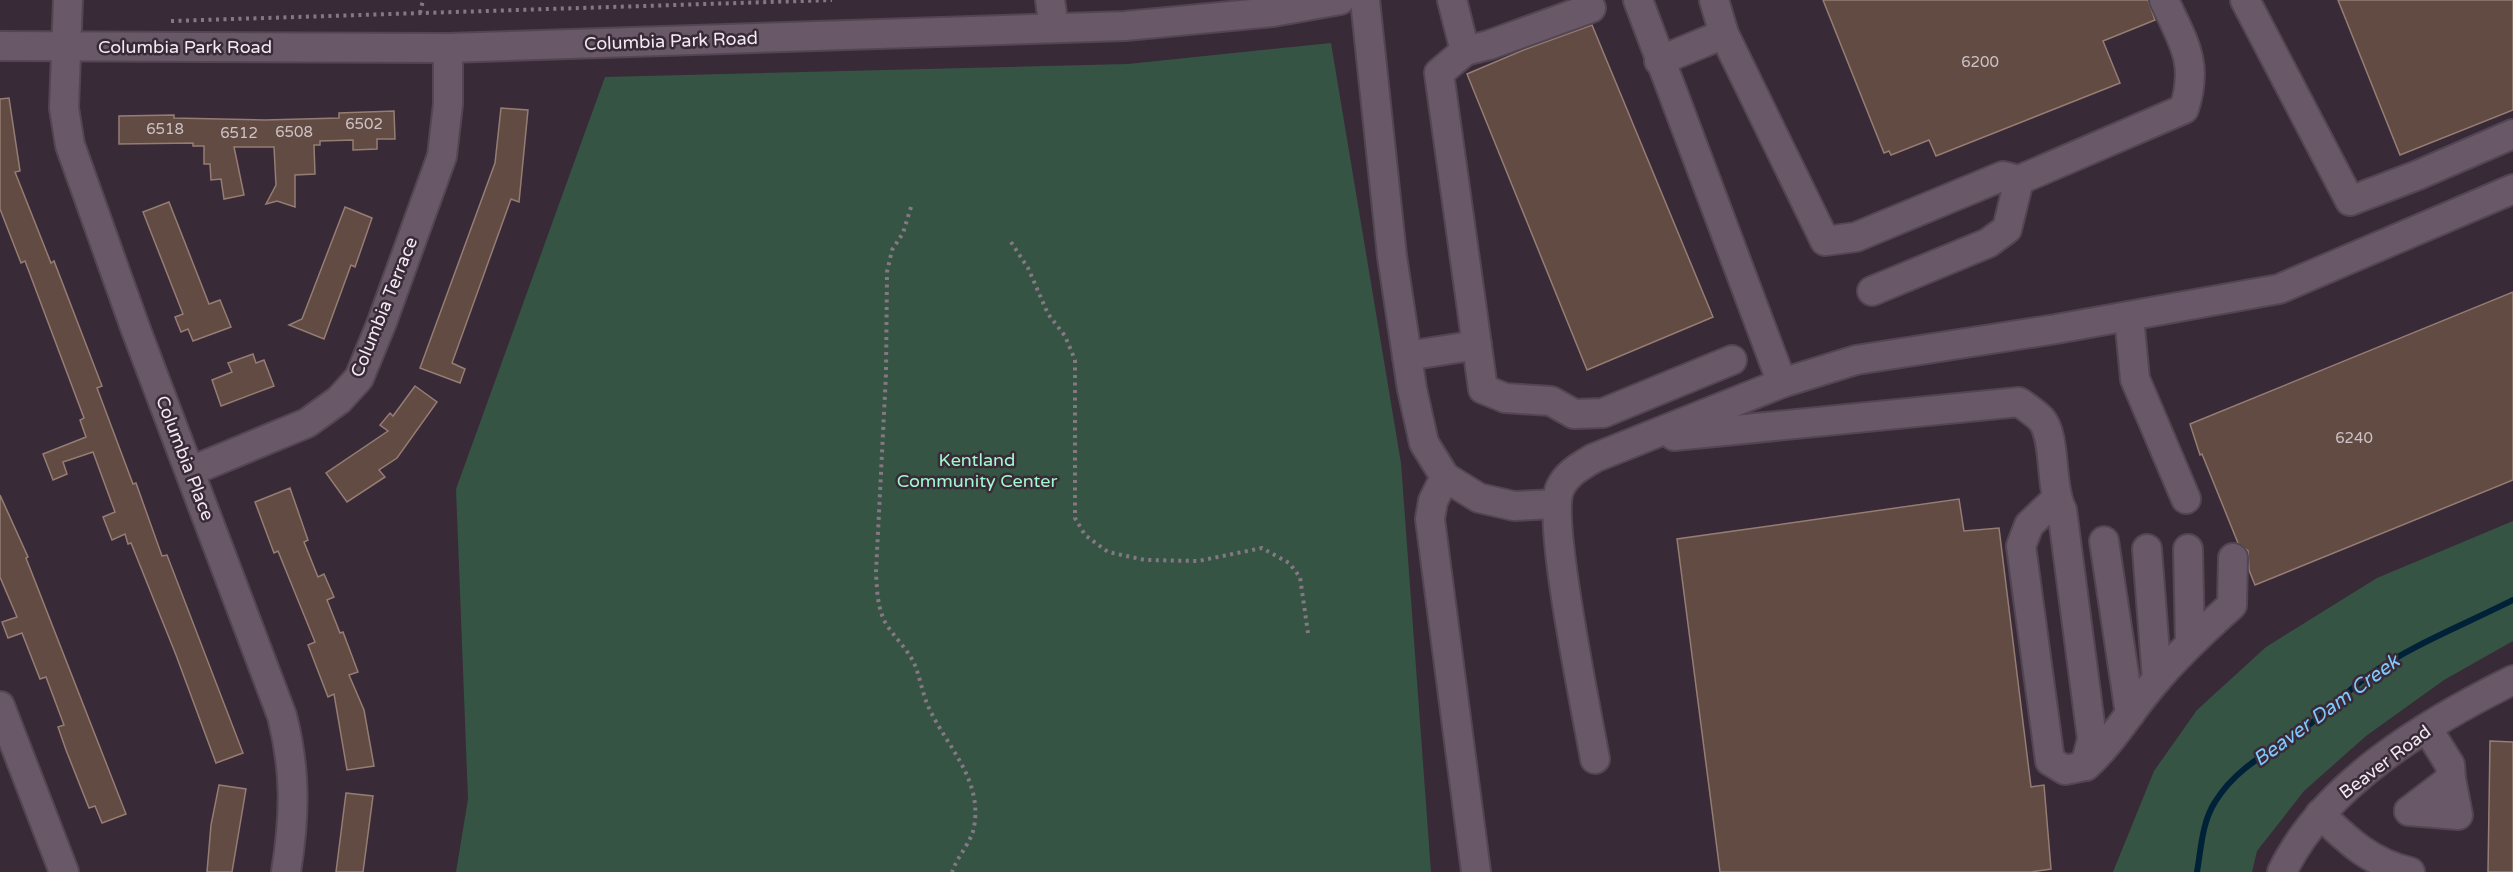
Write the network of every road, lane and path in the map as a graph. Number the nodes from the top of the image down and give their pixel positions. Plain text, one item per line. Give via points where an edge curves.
1 (68, 0) edge
2 (423, 0) edge
3 (832, 0) edge
4 (1050, 0) edge
5 (1340, 0) edge
6 (1365, 0) edge
7 (1452, 0) edge
8 (1638, 0) edge
9 (1714, 0) edge
10 (2164, 0) edge
11 (2245, 0) edge
12 (1591, 8) dead end
13 (420, 13) junction
14 (161, 21) dead end
15 (1054, 28) junction
16 (1724, 34) junction
17 (0, 46) edge
18 (65, 46) junction
19 (448, 48) junction
20 (1465, 51) junction
21 (1659, 61) junction
22 (2513, 134) edge
23 (2019, 180) junction
24 (2513, 189) edge
25 (911, 207) dead end
26 (1011, 242) dead end
27 (1872, 291) dead end
28 (2129, 317) junction
29 (1477, 345) junction
30 (1407, 356) junction
31 (1732, 360) dead end
32 (1782, 383) junction
33 (1639, 440) junction
34 (191, 471) junction
35 (1445, 477) junction
36 (2056, 499) junction
37 (2186, 499) dead end
38 (1556, 504) junction
39 (2104, 541) dead end
40 (2148, 549) dead end
41 (2188, 549) dead end
42 (2234, 558) dead end
43 (1308, 633) dead end
44 (2190, 643) junction
45 (2157, 679) junction
46 (2513, 680) edge
47 (0, 706) edge
48 (2130, 714) junction
49 (2427, 728) junction
50 (1595, 759) dead end
51 (2085, 766) junction
52 (2451, 779) dead end
53 (2320, 814) junction
54 (64, 872) edge
55 (286, 872) edge
56 (952, 872) edge
57 (1476, 872) edge
58 (2282, 872) edge
59 (2410, 872) edge

1 - 18 street, Columbia Place
2 - 13 path
3 - 13 path
4 - 15 street
5 - 15 street, Columbia Park Road via 1207,20
6 - 30 street via 1392,255
7 - 20 street
8 - 21 street
9 - 16 street
10 - 23 street via 2189,57 2190,89 2184,109
11 - 22 street via 2350,201
12 - 20 street
13 - 14 path
15 - 19 street, Columbia Park Road
16 - 21 street
16 - 23 street via 1825,241 1856,237 2003,176
17 - 18 street, Columbia Park Road
18 - 19 street, Columbia Park Road
18 - 34 street, Columbia Place via 64,108 70,145
19 - 34 street, Columbia Terrace via 448,104 442,156 359,378 339,400 307,423
20 - 29 street via 1439,73
21 - 32 street
23 - 27 street via 2007,229 1988,243
24 - 28 street via 2279,289
25 - 56 path via 887,272 876,572 885,622 908,650 928,706 962,763 975,794 974,829
26 - 43 path via 1075,360 1075,518 1085,535 1108,552 1145,560 1198,561 1262,548 1289,563 1300,577
28 - 32 street via 1856,360
28 - 37 street via 2135,379
29 - 30 street
29 - 31 street via 1483,389 1505,398 1551,401 1574,414 1603,413
30 - 35 street via 1424,443
32 - 33 street
33 - 36 street via 2019,402 2043,421 2052,453
33 - 38 street via 1572,471 1560,488
34 - 55 street, Columbia Place via 291,750 294,780
35 - 38 street via 1479,498 1514,506
35 - 57 street via 1433,501 1430,519
36 - 51 street via 2062,510 2092,739
36 - 51 street via 2029,525 2021,546 2050,761 2065,770
38 - 50 street via 1563,570
39 - 48 street
40 - 45 street
41 - 44 street
42 - 44 street via 2232,605
44 - 45 street
45 - 48 street
46 - 49 street, Beaver Road
47 - 54 street
48 - 51 street via 2102,751
49 - 52 street via 2450,765
49 - 53 street, Beaver Road via 2363,774
53 - 58 street, Beaver Road via 2294,847
53 - 59 street via 2357,849

